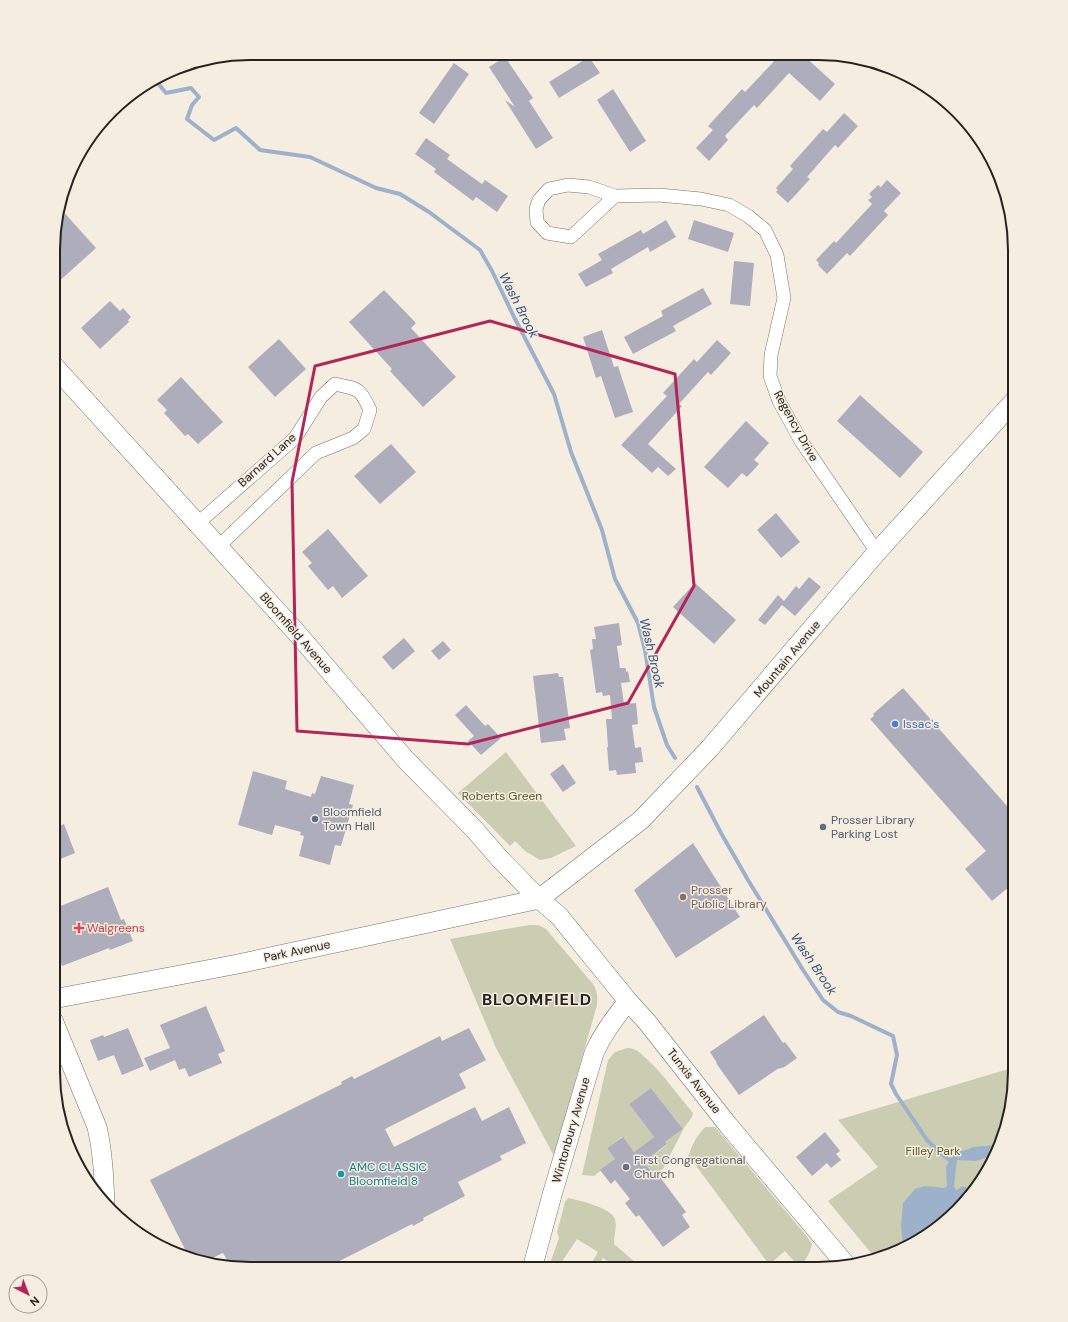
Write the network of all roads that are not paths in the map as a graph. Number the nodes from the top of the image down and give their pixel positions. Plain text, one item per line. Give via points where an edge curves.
1 (615, 196) junction
2 (60, 373) edge
3 (1008, 408) edge
4 (197, 524) junction
5 (219, 546) junction
6 (877, 552) junction
7 (539, 899) junction
8 (60, 998) edge
9 (628, 1001) junction
10 (60, 1037) edge
11 (105, 1194) edge
12 (842, 1260) edge
13 (534, 1262) edge

1 - 1 street, Regency Drive via 589,187 568,185 549,189 539,200 536,208 537,222 547,233 571,237
1 - 6 street, Regency Drive via 659,195 729,205 765,230 777,255 784,298 771,354 770,376 779,400 801,441
2 - 4 main road, Bloomfield Avenue
3 - 6 main road, Mountain Avenue
4 - 5 main road, Bloomfield Avenue
4 - 5 street, Barnard Lane via 295,438 321,397 335,384 354,388 363,395 370,410 364,429 353,438 316,453
5 - 7 main road, Bloomfield Avenue via 405,759
6 - 7 main road, Mountain Avenue via 710,748 641,820
7 - 8 main road, Park Avenue via 238,964
7 - 9 main road, Tunxis Avenue via 559,916
9 - 12 main road, Tunxis Avenue
9 - 13 main road, Wintonbury Avenue via 600,1039 594,1053
10 - 11 main road via 97,1127 103,1159

